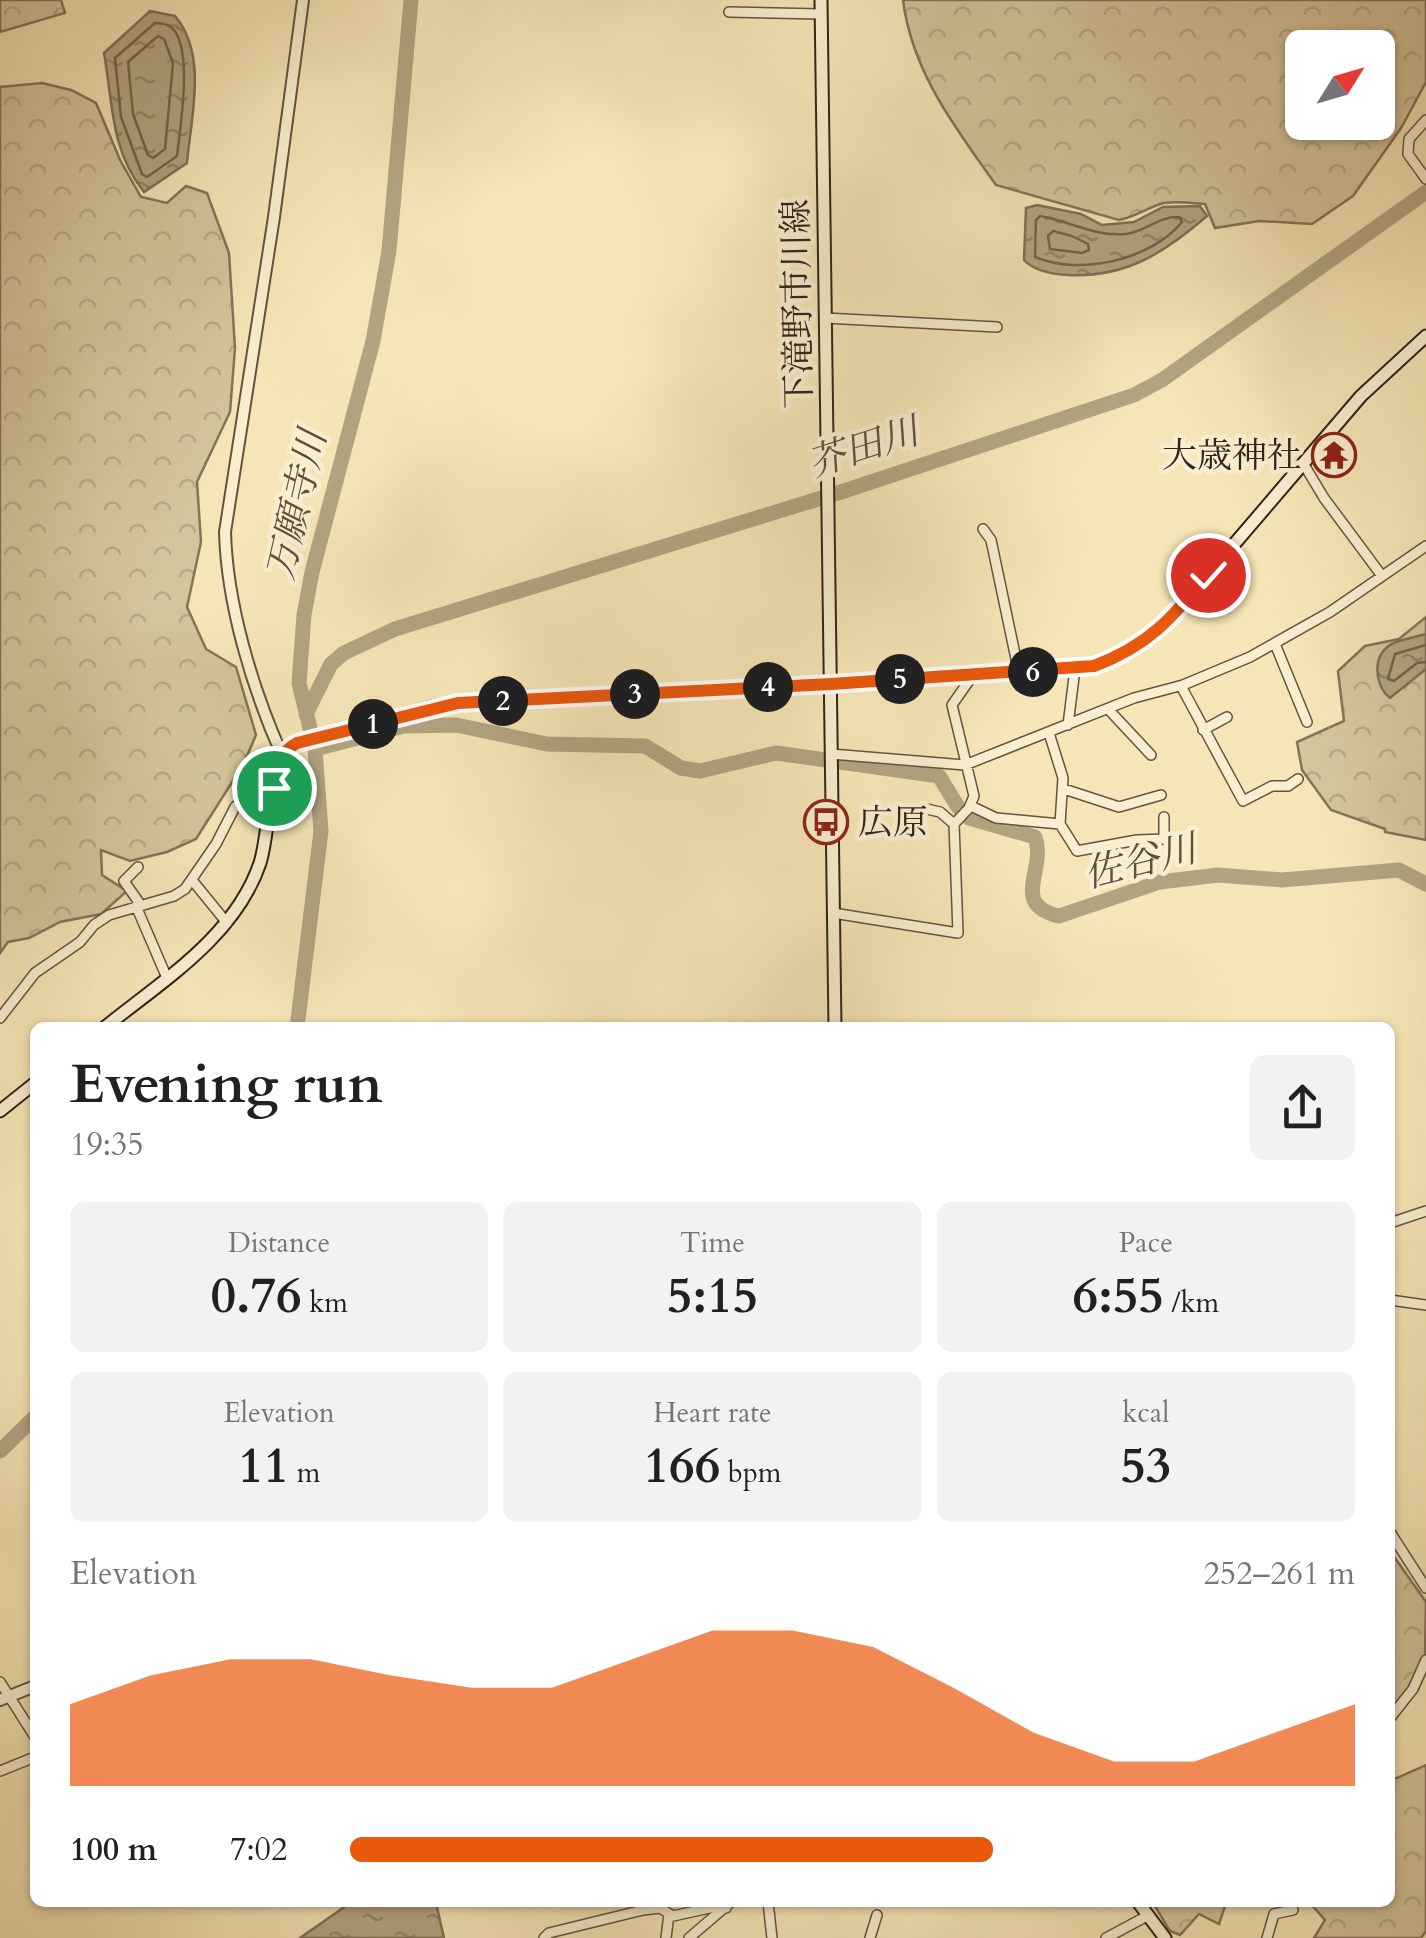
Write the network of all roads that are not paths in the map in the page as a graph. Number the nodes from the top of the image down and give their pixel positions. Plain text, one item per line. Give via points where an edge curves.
1 (303, 0) edge
2 (822, 0) edge
3 (729, 12) dead end
4 (821, 14) junction
5 (1426, 120) edge
6 (1426, 179) edge
7 (825, 318) junction
8 (997, 327) dead end
9 (1426, 336) edge
10 (1303, 463) junction
11 (983, 529) dead end
12 (1426, 546) edge
13 (1382, 576) junction
14 (1275, 644) junction
15 (1075, 669) junction
16 (1019, 672) junction
17 (972, 676) junction
18 (831, 684) junction
19 (1181, 686) junction
20 (1108, 708) junction
21 (1227, 716) dead end
22 (1307, 722) dead end
23 (1068, 725) junction
24 (1202, 730) junction
25 (1049, 733) junction
26 (282, 755) junction
27 (1151, 755) dead end
28 (831, 760) junction
29 (965, 764) junction
30 (276, 770) junction
31 (1298, 779) dead end
32 (1064, 790) junction
33 (1161, 795) dead end
34 (971, 806) junction
35 (922, 808) dead end
36 (1164, 817) dead end
37 (954, 824) junction
38 (1060, 824) junction
39 (1101, 846) junction
40 (138, 866) dead end
41 (1103, 866) dead end
42 (192, 880) junction
43 (138, 905) junction
44 (833, 913) junction
45 (228, 923) junction
46 (167, 978) junction
47 (0, 1018) edge
48 (112, 1022) edge
49 (835, 1022) edge
50 (30, 1087) edge
51 (0, 1111) edge
52 (1426, 1211) edge
53 (1395, 1221) edge
54 (1395, 1301) edge
55 (1426, 1305) edge
56 (1395, 1540) edge
57 (1426, 1588) edge
58 (1426, 1660) edge
59 (0, 1682) edge
60 (30, 1688) edge
61 (5, 1698) edge
62 (1395, 1712) edge
63 (30, 1730) edge
64 (30, 1760) edge
65 (0, 1771) edge
66 (719, 1907) edge
67 (727, 1907) edge
68 (769, 1907) edge
69 (1142, 1907) edge
70 (1293, 1910) dead end
71 (669, 1914) junction
72 (877, 1915) dead end
73 (1149, 1915) junction
74 (544, 1938) edge
75 (666, 1938) edge
76 (690, 1938) edge
77 (772, 1938) edge
78 (870, 1938) edge
79 (1106, 1938) edge
80 (1166, 1938) edge
81 (1268, 1938) edge

1 - 26 street via 226,532 233,607
2 - 4 main road, 下滝野市川線
3 - 4 street
4 - 7 main road, 下滝野市川線
5 - 6 street via 1409,138 1408,154
7 - 8 street
7 - 18 main road, 下滝野市川線
9 - 10 main road
10 - 13 street
10 - 15 main road via 1148,640
11 - 16 street via 991,540
12 - 13 street
13 - 14 street
14 - 19 street
14 - 22 street
15 - 16 main road
15 - 23 street
16 - 17 main road
17 - 18 main road
17 - 29 street via 952,705
18 - 26 main road via 458,703 306,740
18 - 28 main road, 下滝野市川線
19 - 20 street
19 - 24 street
20 - 23 street
20 - 27 street
21 - 24 street
23 - 25 street
24 - 31 street via 1242,800
25 - 29 street
25 - 32 street
26 - 30 main road
28 - 29 street
28 - 44 main road, 下滝野市川線
29 - 34 street
30 - 42 street via 235,807
30 - 45 main road via 259,866
32 - 33 street via 1119,806
32 - 38 street
34 - 37 street
34 - 38 street via 996,818
35 - 37 street
36 - 39 street via 1164,840
37 - 44 street via 958,932
38 - 39 street via 1076,850
39 - 41 street
40 - 43 street via 124,881
42 - 43 street via 174,896
42 - 45 street
43 - 46 street
43 - 47 street via 94,925 36,973
44 - 49 main road, 下滝野市川線
45 - 46 main road
46 - 48 main road
50 - 51 main road
52 - 53 street
54 - 55 street
56 - 57 street
58 - 62 street
59 - 61 street
60 - 61 street
61 - 63 street
64 - 65 street
66 - 71 street
67 - 76 street
68 - 77 street
69 - 73 main road
70 - 81 street via 1274,1914
71 - 74 street via 642,1910
71 - 75 street
72 - 78 street
73 - 79 street
73 - 80 main road

